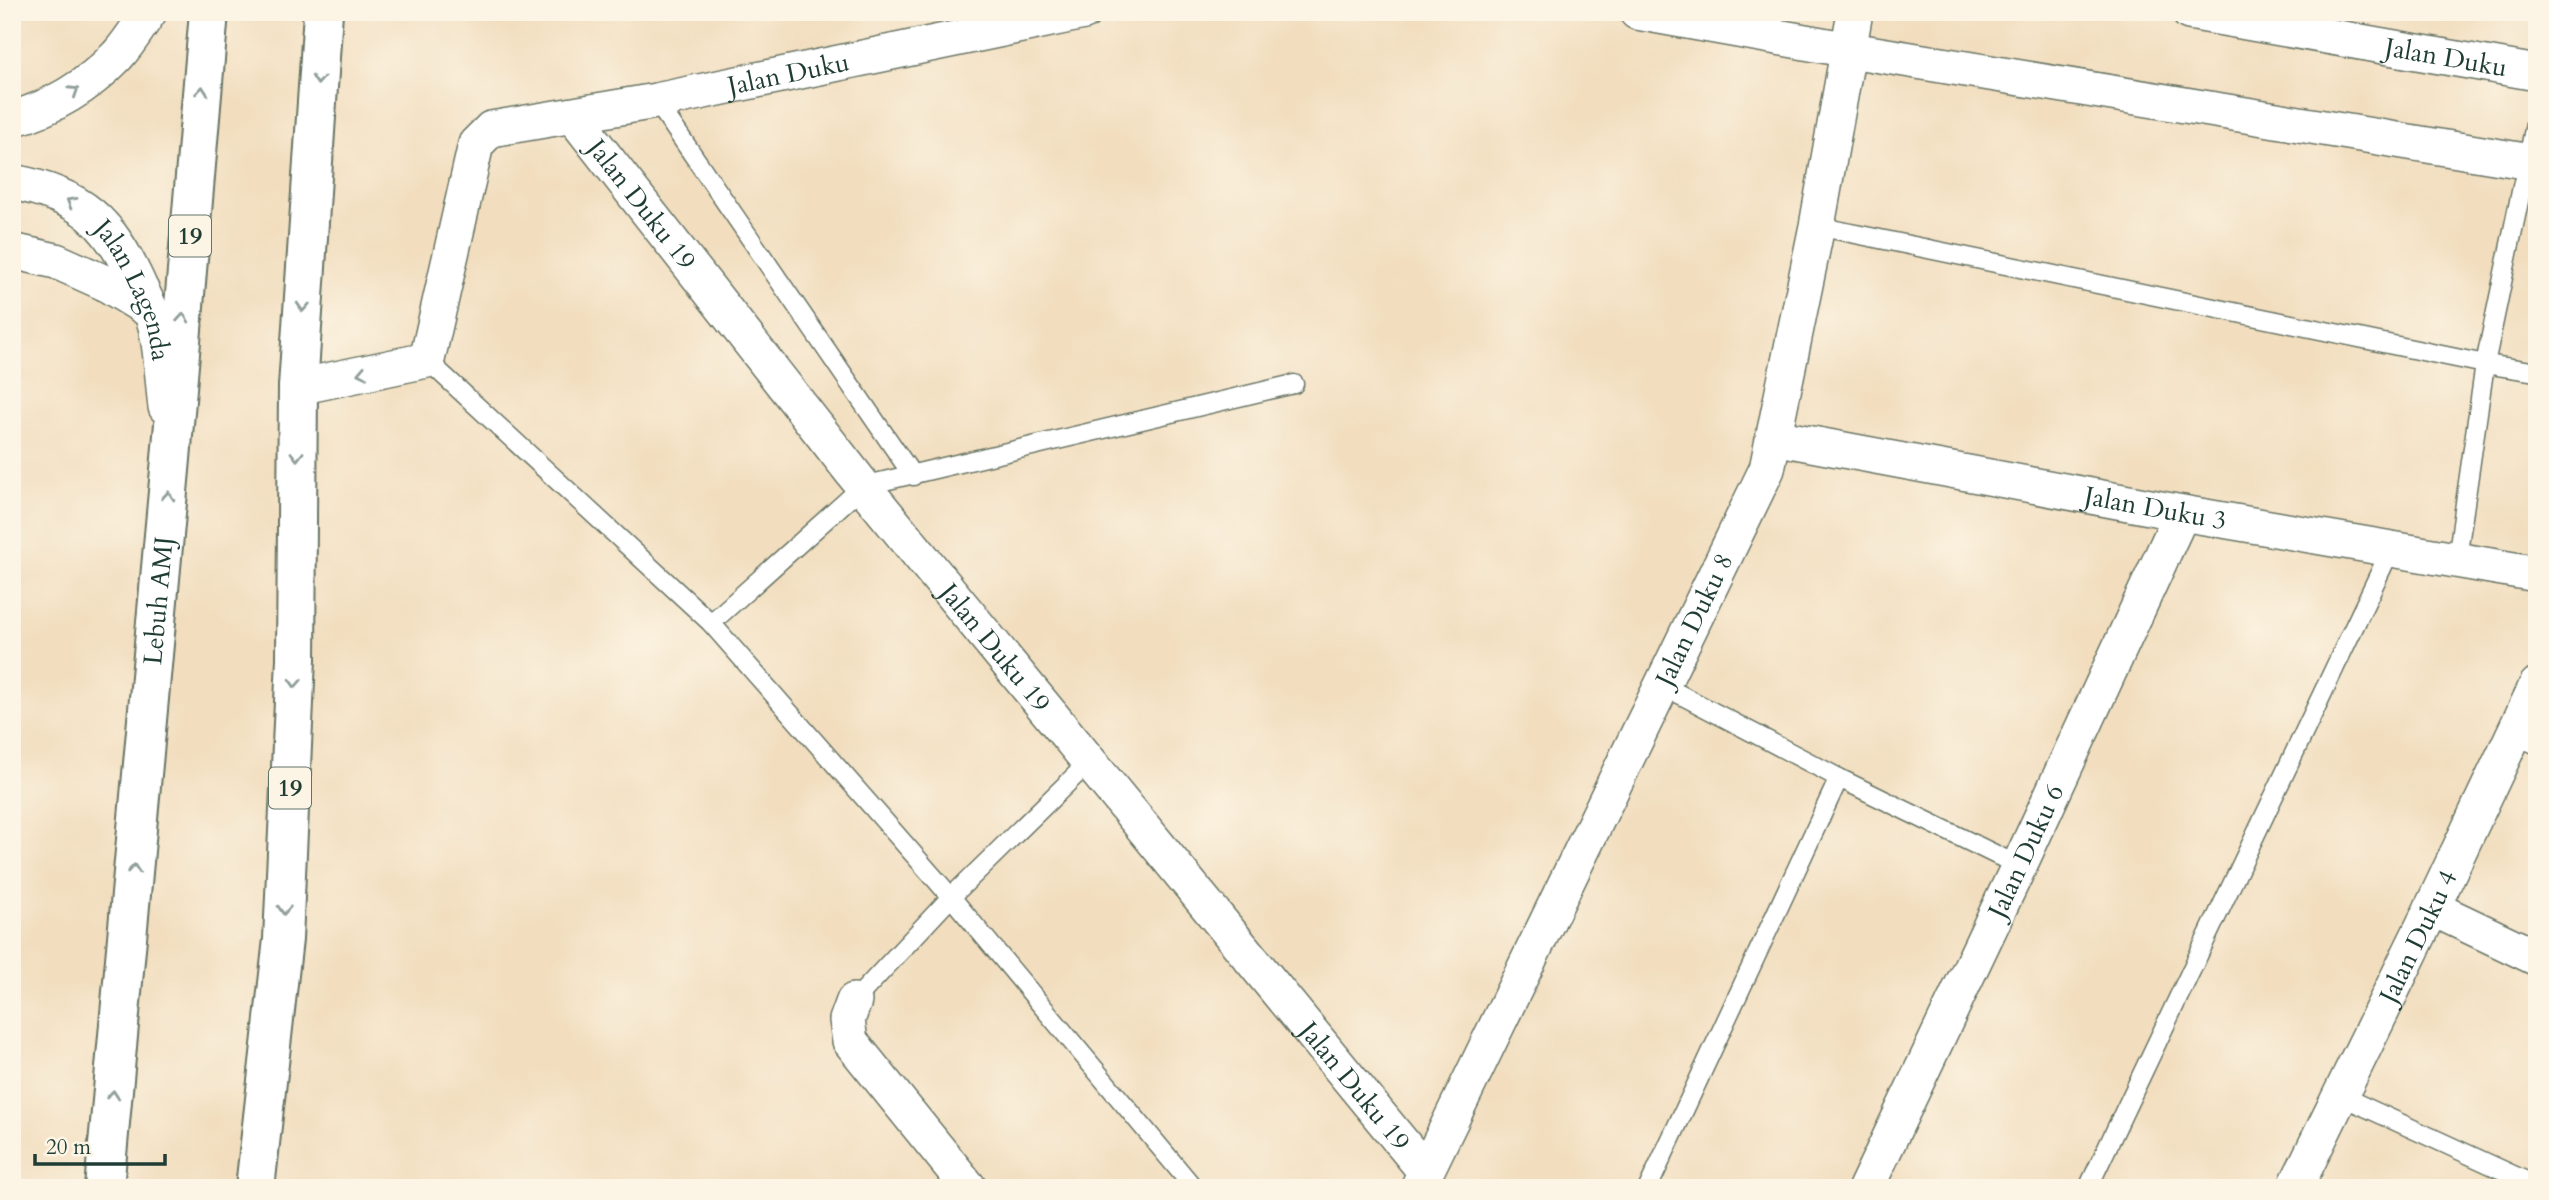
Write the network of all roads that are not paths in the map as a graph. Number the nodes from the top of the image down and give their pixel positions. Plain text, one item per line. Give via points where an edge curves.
1 (149, 12) edge
2 (209, 12) edge
3 (323, 12) edge
4 (1084, 12) edge
5 (1637, 12) edge
6 (1855, 12) edge
7 (2189, 12) edge
8 (1850, 50) junction
9 (2537, 73) edge
10 (656, 101) junction
11 (2537, 115) edge
12 (573, 116) junction
13 (12, 120) edge
14 (2533, 162) edge
15 (12, 182) edge
16 (1817, 226) junction
17 (12, 251) edge
18 (151, 311) junction
19 (427, 360) junction
20 (2485, 364) junction
21 (2537, 372) edge
22 (1294, 384) dead end
23 (298, 387) junction
24 (1774, 438) junction
25 (171, 459) junction
26 (913, 476) junction
27 (863, 486) junction
28 (2182, 513) junction
29 (2391, 549) junction
30 (2457, 559) junction
31 (2537, 574) edge
32 (711, 622) junction
33 (1662, 685) junction
34 (2537, 685) edge
35 (2525, 740) edge
36 (1088, 763) junction
37 (1839, 778) junction
38 (2019, 866) junction
39 (951, 897) junction
40 (2432, 908) junction
41 (2537, 958) edge
42 (854, 1001) joint
43 (2341, 1096) junction
44 (1422, 1179) edge
45 (2537, 1186) edge
46 (104, 1188) edge
47 (255, 1188) edge
48 (970, 1188) edge
49 (1194, 1188) edge
50 (1648, 1188) edge
51 (1866, 1188) edge
52 (2088, 1188) edge
53 (2295, 1188) edge

13 -> 1 street via 41,111 81,87 118,55
25 -> 2 highway, Lebuh AMJ / 19
3 -> 23 highway, 19
4 - 10 street, Jalan Duku
5 - 8 street
6 - 8 street, Jalan Duku 8
7 - 9 street, Jalan Duku
8 - 14 street
8 - 16 street, Jalan Duku 8
10 - 12 street, Jalan Duku
10 - 26 lane
11 - 14 lane
12 - 19 street, Jalan Duku via 491,129 477,144
12 - 27 street, Jalan Duku 19
14 - 20 lane
18 -> 15 street, Jalan Lagenda via 110,231 47,188
16 - 20 lane
16 - 24 street, Jalan Duku 8
17 - 18 street via 56,261
18 - 25 street, Jalan Lagenda via 157,329
19 -> 23 street
19 - 32 lane
20 - 21 lane
20 - 30 lane
22 - 26 lane
23 -> 47 highway, 19 via 296,659 283,939
24 - 28 street, Jalan Duku 3
24 - 33 street, Jalan Duku 8 via 1767,469
46 -> 25 highway, Lebuh AMJ / 19
26 - 27 lane
27 - 32 lane
27 - 36 street, Jalan Duku 19
28 - 29 street, Jalan Duku 3
28 - 38 street, Jalan Duku 6
29 - 30 street, Jalan Duku 3
29 - 52 lane
30 - 31 street, Jalan Duku 3
32 - 39 lane
33 - 37 lane
33 - 44 street, Jalan Duku 8
34 - 35 street, Jalan Duku 4
35 - 40 street, Jalan Duku 4
36 - 39 lane
36 - 44 street, Jalan Duku 19
37 - 38 lane
37 - 50 lane
38 - 51 street, Jalan Duku 6
39 - 42 lane
39 - 49 lane
40 - 41 street
40 - 43 street, Jalan Duku 4
42 - 48 street via 847,1020 850,1041
43 - 45 lane
43 - 53 street, Jalan Duku 4

